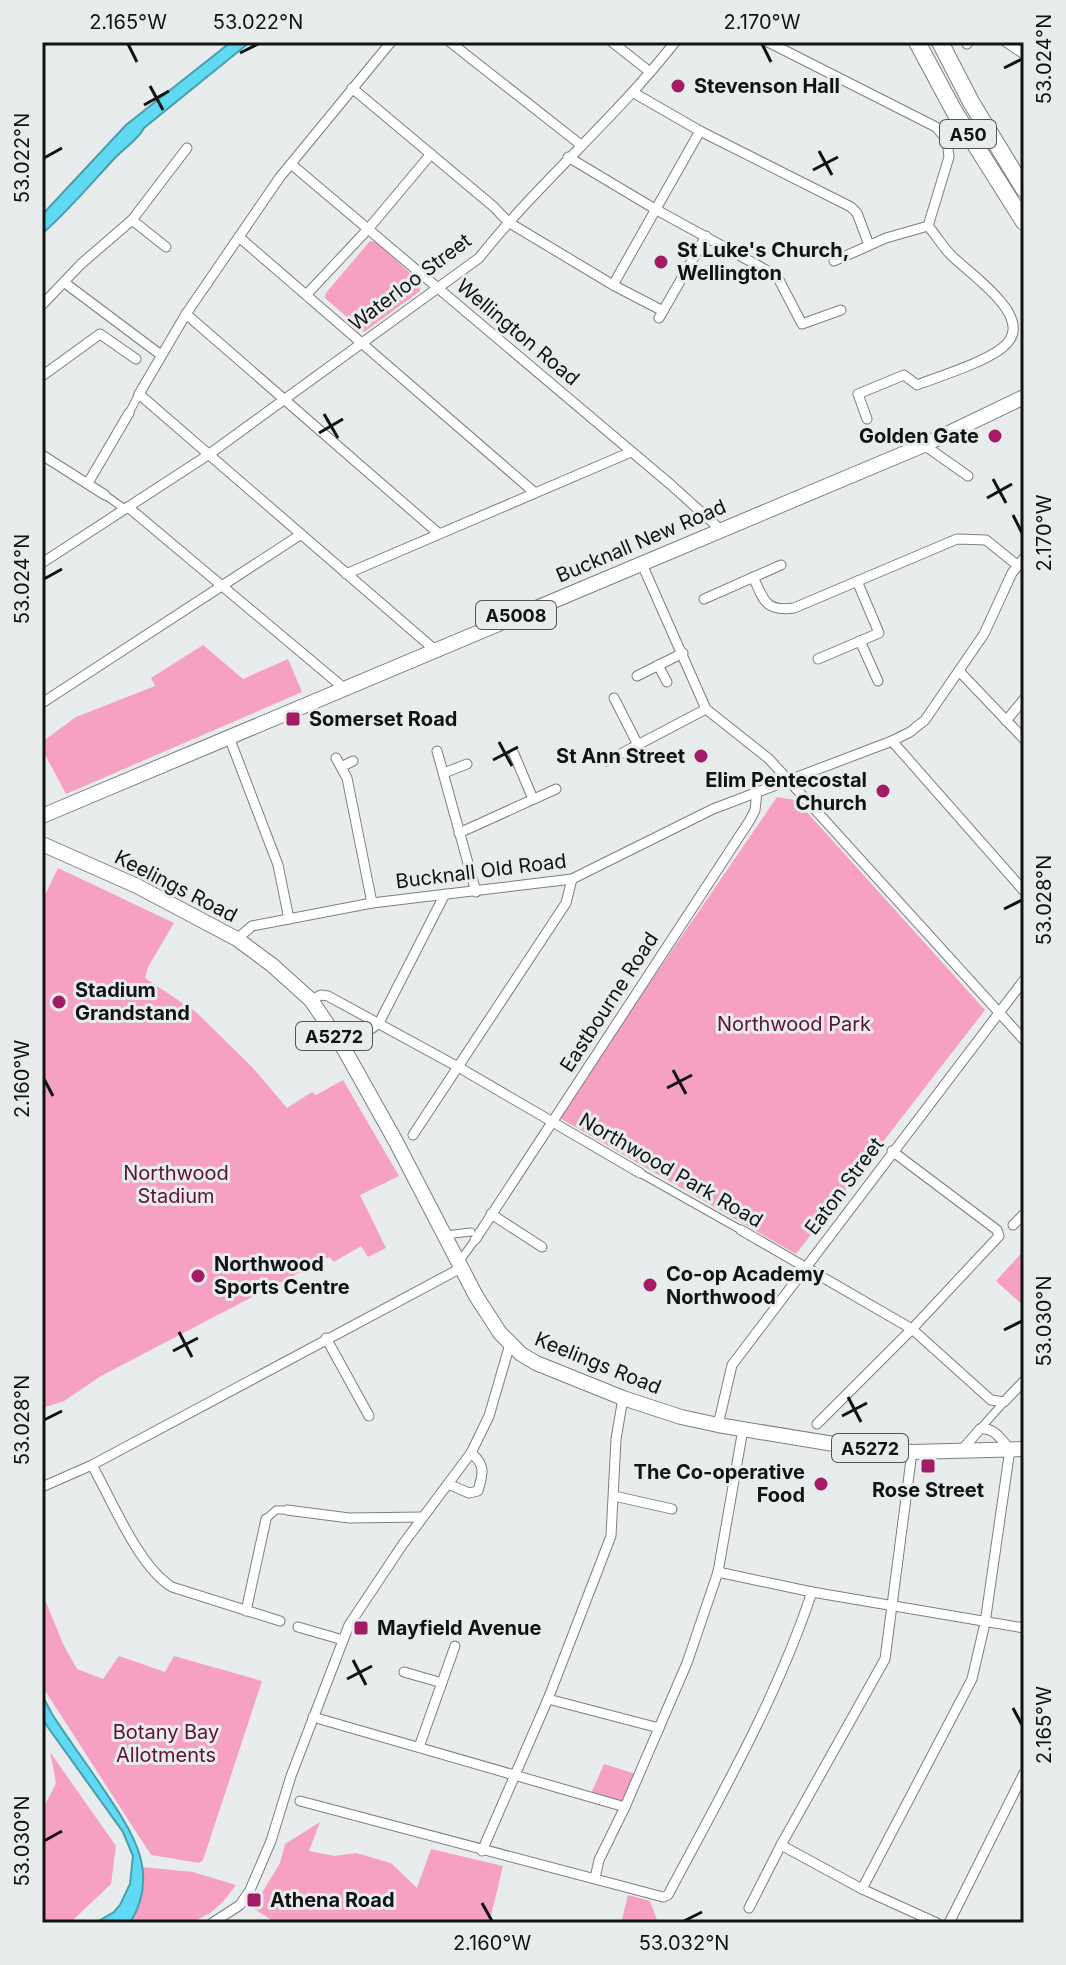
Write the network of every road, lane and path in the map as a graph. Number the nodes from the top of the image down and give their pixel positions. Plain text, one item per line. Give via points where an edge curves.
1 (391, 42) edge
2 (450, 42) edge
3 (612, 42) edge
4 (675, 42) edge
5 (768, 42) edge
6 (917, 42) edge
7 (940, 42) edge
8 (1006, 42) edge
9 (1024, 54) edge
10 (650, 72) junction
11 (352, 88) junction
12 (634, 93) junction
13 (700, 131) junction
14 (581, 145) junction
15 (187, 148) dead end
16 (431, 154) junction
17 (568, 157) junction
18 (291, 164) junction
19 (1024, 189) edge
20 (655, 209) junction
21 (132, 220) junction
22 (508, 222) junction
23 (1024, 222) edge
24 (928, 226) junction
25 (369, 228) junction
26 (706, 236) junction
27 (239, 237) junction
28 (869, 245) junction
29 (166, 247) dead end
30 (834, 261) dead end
31 (65, 283) junction
32 (613, 285) junction
33 (438, 288) junction
34 (307, 294) junction
35 (42, 305) edge
36 (841, 310) dead end
37 (186, 314) junction
38 (360, 342) junction
39 (161, 355) junction
40 (136, 359) dead end
41 (42, 376) edge
42 (140, 396) junction
43 (282, 398) junction
44 (1024, 399) edge
45 (129, 413) joint
46 (867, 419) dead end
47 (924, 445) junction
48 (631, 452) junction
49 (42, 455) edge
50 (208, 455) junction
51 (968, 476) dead end
52 (88, 483) junction
53 (535, 493) junction
54 (105, 495) joint
55 (126, 508) junction
56 (720, 529) junction
57 (438, 533) junction
58 (300, 535) junction
59 (1021, 561) edge
60 (641, 562) junction
61 (42, 563) edge
62 (781, 565) dead end
63 (346, 574) junction
64 (753, 577) junction
65 (857, 581) junction
66 (222, 586) junction
67 (704, 599) dead end
68 (860, 641) junction
69 (435, 650) junction
70 (683, 653) junction
71 (818, 659) dead end
72 (658, 665) junction
73 (959, 671) junction
74 (637, 676) dead end
75 (878, 681) dead end
76 (667, 682) dead end
77 (345, 689) junction
78 (614, 698) dead end
79 (1024, 699) edge
80 (42, 703) edge
81 (706, 709) junction
82 (1006, 721) junction
83 (229, 737) junction
84 (1024, 739) edge
85 (892, 741) junction
86 (638, 745) junction
87 (437, 751) dead end
88 (514, 754) dead end
89 (353, 761) dead end
90 (607, 761) dead end
91 (467, 764) dead end
92 (444, 773) junction
93 (790, 782) junction
94 (556, 789) dead end
95 (757, 792) junction
96 (533, 799) junction
97 (42, 816) edge
98 (459, 833) junction
99 (42, 844) edge
100 (572, 879) junction
101 (1024, 891) edge
102 (476, 892) junction
103 (445, 894) junction
104 (372, 903) junction
105 (289, 919) junction
106 (237, 939) junction
107 (1024, 980) edge
108 (311, 1000) junction
109 (999, 1012) junction
110 (379, 1023) junction
111 (1024, 1040) edge
112 (344, 1049) junction
113 (460, 1068) junction
114 (551, 1123) junction
115 (413, 1135) joint
116 (892, 1151) junction
117 (402, 1152) junction
118 (640, 1173) joint
119 (491, 1214) junction
120 (1024, 1214) edge
121 (1013, 1225) joint
122 (741, 1230) joint
123 (445, 1235) junction
124 (473, 1236) junction
125 (998, 1238) junction
126 (542, 1247) dead end
127 (460, 1265) junction
128 (805, 1268) junction
129 (912, 1329) junction
130 (326, 1338) junction
131 (510, 1344) junction
132 (1024, 1381) edge
133 (623, 1398) junction
134 (1001, 1403) junction
135 (827, 1414) junction
136 (369, 1416) dead end
137 (837, 1423) dead end
138 (817, 1424) joint
139 (718, 1425) junction
140 (743, 1429) junction
141 (980, 1429) junction
142 (804, 1439) junction
143 (1017, 1449) edge
144 (961, 1451) junction
145 (912, 1452) junction
146 (471, 1453) junction
147 (92, 1465) junction
148 (448, 1484) junction
149 (42, 1487) edge
150 (614, 1496) junction
151 (672, 1509) dead end
152 (287, 1510) joint
153 (423, 1517) junction
154 (266, 1519) joint
155 (718, 1572) junction
156 (812, 1592) junction
157 (892, 1604) junction
158 (246, 1611) junction
159 (280, 1621) joint
160 (985, 1623) junction
161 (298, 1627) joint
162 (1024, 1628) edge
163 (343, 1640) junction
164 (455, 1646) dead end
165 (404, 1672) dead end
166 (442, 1683) junction
167 (548, 1699) junction
168 (313, 1717) junction
169 (659, 1728) junction
170 (419, 1747) junction
171 (1024, 1773) edge
172 (515, 1774) junction
173 (284, 1796) junction
174 (300, 1801) joint
175 (625, 1807) junction
176 (781, 1845) junction
177 (482, 1851) junction
178 (595, 1878) junction
179 (862, 1889) junction
180 (749, 1908) dead end
181 (212, 1923) edge
182 (937, 1923) edge
183 (949, 1923) edge

1 - 11 street
2 - 14 street
3 - 10 street
4 - 10 street, Waterloo Street
5 - 24 street via 936,127 947,140 949,157
6 - 23 highway, A50
7 - 19 highway, A50
8 - 9 street
10 - 12 street, Waterloo Street
11 - 16 street
11 - 18 street
12 - 13 street
12 - 14 street, Waterloo Street
13 - 20 street
13 - 28 street via 851,207
14 - 17 street, Waterloo Street
15 - 21 street
16 - 22 street
16 - 25 street
17 - 20 street
17 - 22 street, Waterloo Street
18 - 25 street, Wellington Road
18 - 27 street
20 - 26 street
20 - 32 street
21 - 29 street
21 - 31 street
22 - 32 street
22 - 33 street, Waterloo Street via 479,258
24 - 28 street
24 - 46 street via 1005,305 1013,318 1012,333 995,353 917,385 904,375 858,394
25 - 33 street, Wellington Road
25 - 34 street
26 - 32 street via 661,315
26 - 36 street via 777,276 802,324
27 - 34 street
27 - 37 street
28 - 30 street
31 - 35 street
31 - 39 street
33 - 38 street, Waterloo Street
33 - 48 street, Wellington Road
34 - 38 street
37 - 39 street
37 - 43 street
38 - 43 street, Waterloo Street
38 - 53 street
39 - 42 street
40 - 41 street via 100,334
42 - 45 street
42 - 50 street
43 - 50 street, Waterloo Street
43 - 57 street
44 - 47 main road, Bucknall New Road / A5008
45 - 52 street
47 - 51 street
47 - 56 main road, Bucknall New Road / A5008
48 - 53 street
48 - 56 street, Wellington Road
49 - 52 street
50 - 55 street, Waterloo Street
50 - 58 street
52 - 54 street
53 - 57 street
54 - 55 street
55 - 61 street, Waterloo Street
55 - 66 street
56 - 60 main road, Bucknall New Road / A5008
57 - 63 street
58 - 63 street
58 - 66 street
59 - 65 street via 986,540 957,539
59 - 73 street, Bucknall Old Road
60 - 69 main road, Bucknall New Road / A5008
60 - 70 street
62 - 64 street
63 - 69 street
64 - 65 street via 766,603 782,610
64 - 67 street
65 - 68 street via 879,633
66 - 77 street
66 - 80 street
68 - 71 street
68 - 75 street
69 - 77 main road, Bucknall New Road / A5008
70 - 72 street
70 - 81 street
72 - 74 street
72 - 76 street
73 - 82 street
73 - 85 street, Bucknall Old Road via 925,720
77 - 83 main road, Bucknall New Road / A5008
78 - 86 street
79 - 82 street
81 - 86 street
81 - 93 street
82 - 84 street
83 - 97 main road, Bucknall New Road / A5008
83 - 105 street via 278,865
85 - 93 street, Bucknall Old Road
85 - 101 street
86 - 90 street
87 - 92 street
88 - 96 street
89 - 104 street via 338,762 347,778
91 - 92 street
92 - 98 street
93 - 95 street, Bucknall Old Road
93 - 109 street
94 - 96 street
95 - 100 street, Bucknall Old Road
95 - 114 street, Eastbourne Road via 750,820
96 - 98 street
98 - 102 street
99 - 106 main road, Keelings Road / A5272
100 - 102 street, Bucknall Old Road
100 - 113 street via 566,903
102 - 103 street, Bucknall Old Road
103 - 104 street, Bucknall Old Road
103 - 110 street
104 - 105 street, Bucknall Old Road
105 - 106 street, Bucknall Old Road via 252,926
106 - 108 main road, Keelings Road / A5272
107 - 109 street, Eaton Street
108 - 110 street, Northwood Park Road via 328,996
108 - 112 main road, Keelings Road / A5272
109 - 111 street
109 - 116 street, Eaton Street
110 - 112 street
110 - 113 street, Northwood Park Road
112 - 117 main road, Keelings Road / A5272
113 - 114 street, Northwood Park Road
113 - 115 street
114 - 118 street, Northwood Park Road
114 - 119 street, Eastbourne Road
115 - 117 street
116 - 125 street via 997,1230
116 - 128 street, Eaton Street
117 - 123 main road, Keelings Road / A5272
118 - 122 street, Northwood Park Road
119 - 124 street, Eastbourne Road
119 - 126 street
120 - 121 street
121 - 125 street
122 - 128 street, Northwood Park Road
123 - 124 street
123 - 127 main road, Keelings Road / A5272
124 - 127 street, Eastbourne Road
125 - 129 street
127 - 130 street
127 - 131 main road, Keelings Road / A5272
128 - 129 street, Northwood Park Road
128 - 139 street, Eaton Street via 732,1365
129 - 134 street, Northwood Park Road via 991,1400
129 - 135 street
130 - 136 street
130 - 147 street
131 - 133 main road, Keelings Road / A5272 via 536,1363
131 - 146 street via 489,1416
132 - 134 street
133 - 139 main road, Keelings Road / A5272
133 - 150 street
134 - 141 street
135 - 137 street
135 - 138 street
138 - 142 street
139 - 140 main road, Keelings Road / A5272
140 - 142 main road, Keelings Road / A5272
140 - 155 street
141 - 143 street via 992,1429
141 - 144 street
142 - 145 main road, Keelings Road / A5272
143 - 144 main road, Keelings Road / A5272
143 - 160 street
144 - 145 main road, Keelings Road / A5272
145 - 157 street
146 - 148 street
146 - 148 street via 482,1465 478,1491
147 - 149 street
147 - 158 street via 161,1581
148 - 153 street
150 - 151 street
150 - 167 street via 611,1536
152 - 153 street via 349,1518
152 - 154 street via 276,1510
153 - 163 street via 359,1607
154 - 158 street
155 - 156 street
155 - 169 street
156 - 157 street
156 - 178 street via 762,1719 668,1895
157 - 160 street
157 - 176 street via 885,1659
158 - 159 street
159 - 161 street
160 - 162 street
160 - 179 street via 972,1679
161 - 163 street
163 - 168 street
164 - 166 street
165 - 166 street
166 - 170 street
167 - 169 street
167 - 172 street
168 - 170 street
168 - 173 street
169 - 175 street
170 - 172 street
171 - 183 street
172 - 175 street
172 - 177 street
173 - 174 street
173 - 181 street via 250,1890 240,1905
174 - 177 street
175 - 178 street
176 - 179 street
176 - 180 street
177 - 178 street
179 - 182 street

